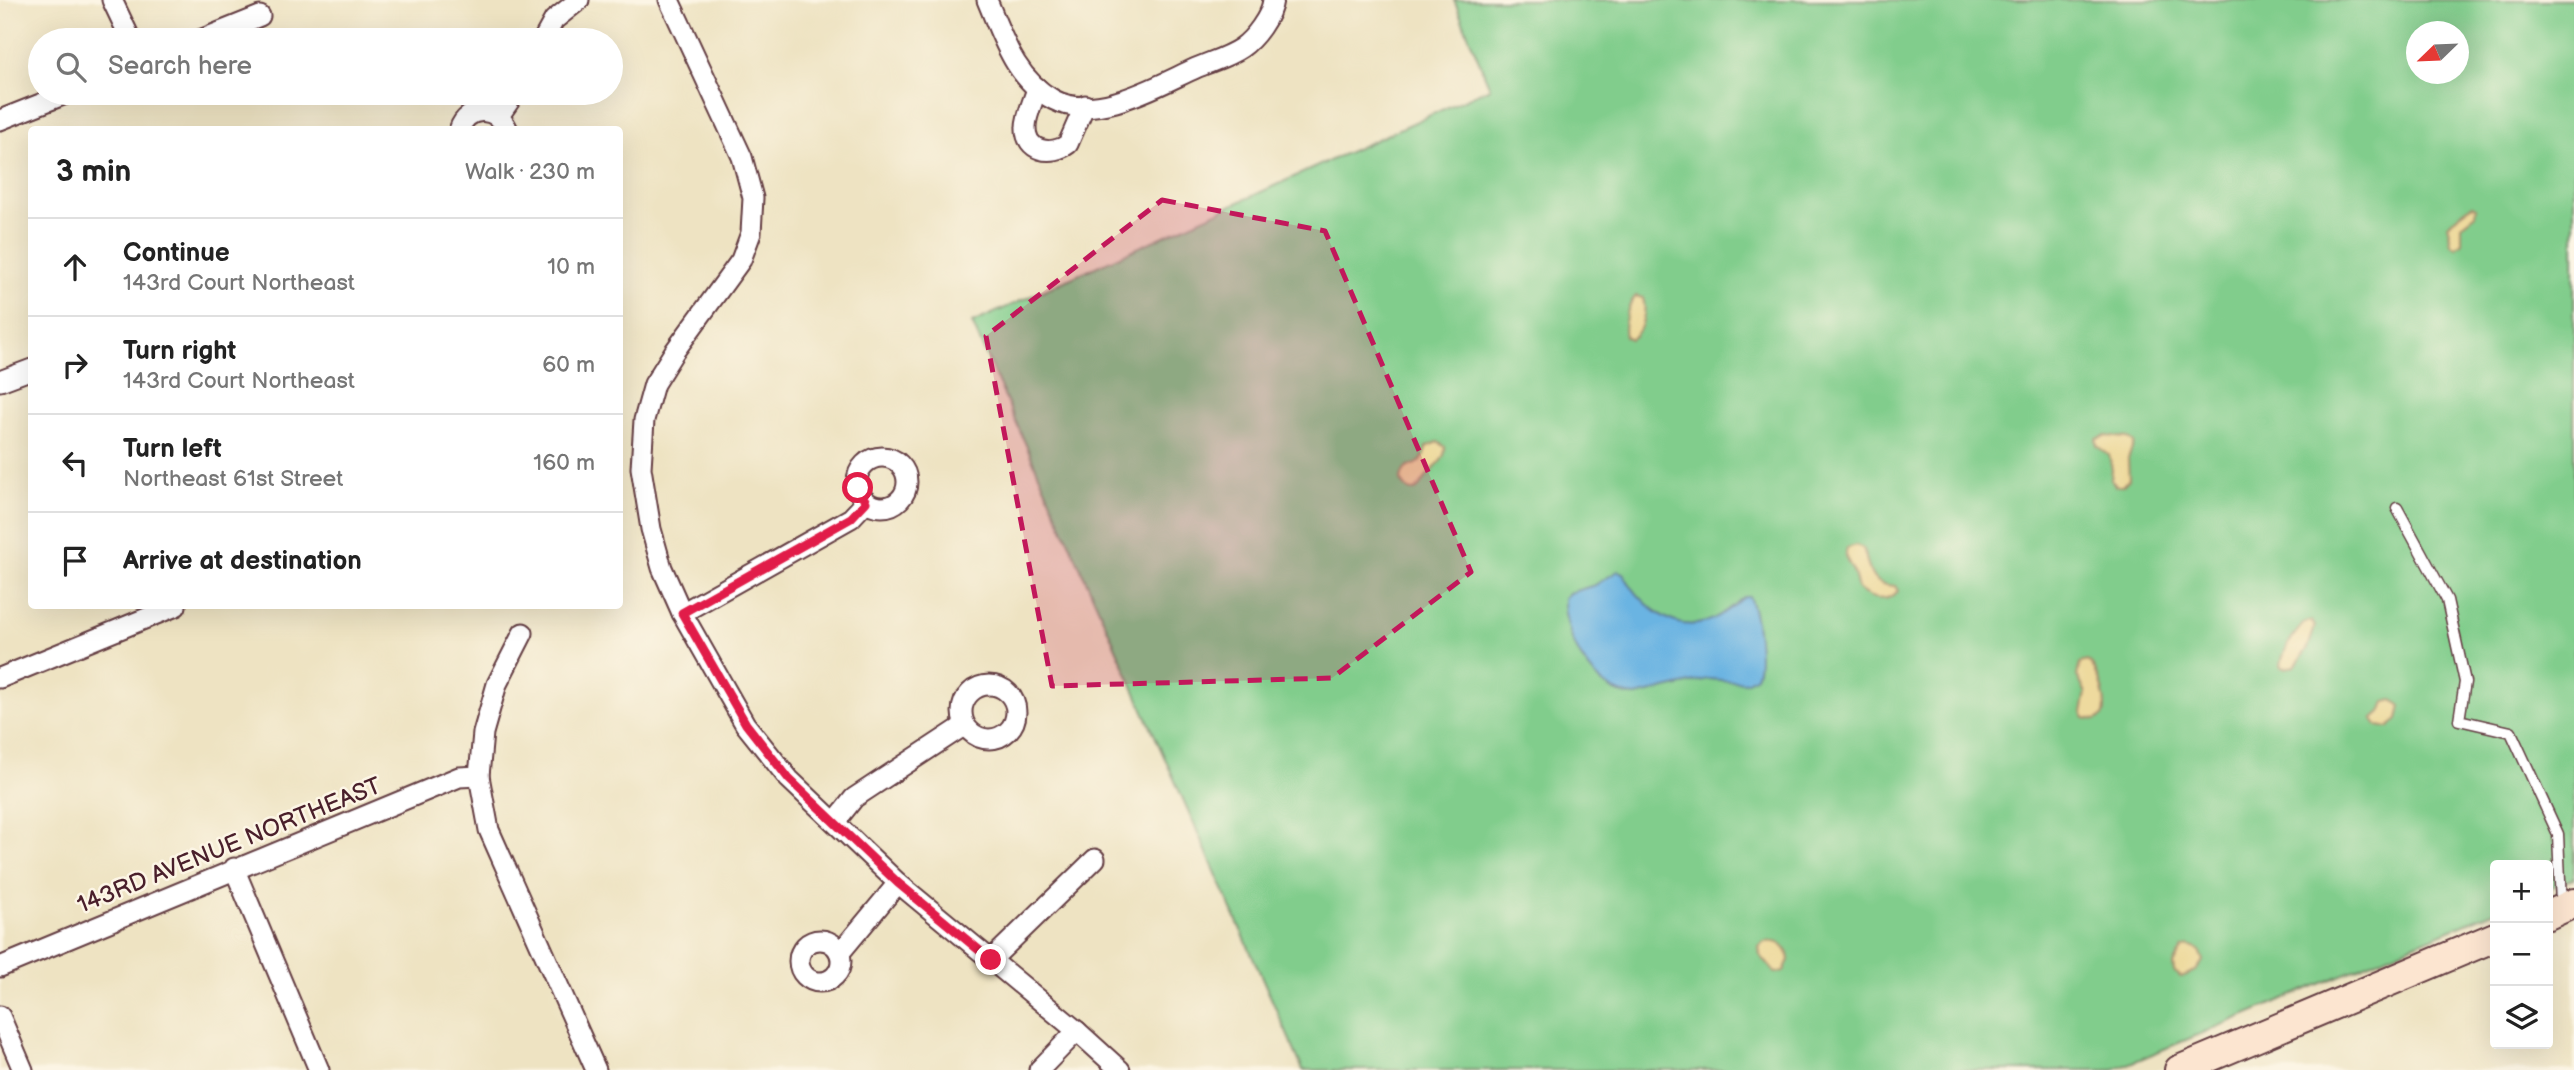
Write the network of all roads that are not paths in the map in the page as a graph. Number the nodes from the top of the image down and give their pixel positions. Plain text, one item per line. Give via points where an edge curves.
1 (113, 0) edge
2 (579, 0) edge
3 (669, 0) edge
4 (986, 0) edge
5 (1273, 0) edge
6 (260, 16) dead end
7 (126, 28) edge
8 (230, 28) edge
9 (550, 28) edge
10 (1037, 88) junction
11 (38, 105) edge
12 (510, 105) edge
13 (1084, 106) junction
14 (0, 120) edge
15 (503, 123) edge
16 (461, 126) edge
17 (28, 371) edge
18 (0, 382) edge
19 (866, 502) dead end
20 (2397, 508) dead end
21 (169, 609) edge
22 (682, 613) junction
23 (523, 634) dead end
24 (0, 678) edge
25 (965, 725) dead end
26 (479, 776) junction
27 (835, 822) junction
28 (1095, 859) dead end
29 (234, 868) junction
30 (898, 883) junction
31 (2561, 909) edge
32 (2490, 939) edge
33 (839, 951) dead end
34 (991, 960) junction
35 (0, 967) edge
36 (0, 1016) edge
37 (1077, 1031) junction
38 (23, 1070) edge
39 (319, 1070) edge
40 (596, 1070) edge
41 (1039, 1070) edge
42 (1120, 1070) edge
43 (2179, 1070) edge

1 - 7 street
2 - 9 street
3 - 22 street via 742,157 753,198 751,233 741,260 654,384 644,420 641,468 651,529
4 - 10 street via 1012,58
5 - 13 street via 1259,30 1241,48 1129,98
6 - 8 street
10 - 13 street via 1056,101
10 - 13 street via 1026,132 1032,144 1044,151 1068,144
11 - 14 street
12 - 15 street
15 - 16 street via 482,111 466,117
17 - 18 street
19 - 22 street via 851,518
20 - 31 lane via 2447,600 2465,682 2459,720 2511,733 2558,834
21 - 24 street
22 - 27 street via 746,724 789,779
23 - 26 street via 497,684 483,733
25 - 27 street via 854,798
26 - 29 street, 143RD AVENUE NORTHEAST via 459,777
26 - 40 street via 489,830
27 - 30 street
28 - 34 street
29 - 35 street, 143RD AVENUE NORTHEAST
29 - 39 street
30 - 33 street
30 - 34 street
32 - 43 street
34 - 37 street
36 - 38 street
37 - 41 street
37 - 42 street

